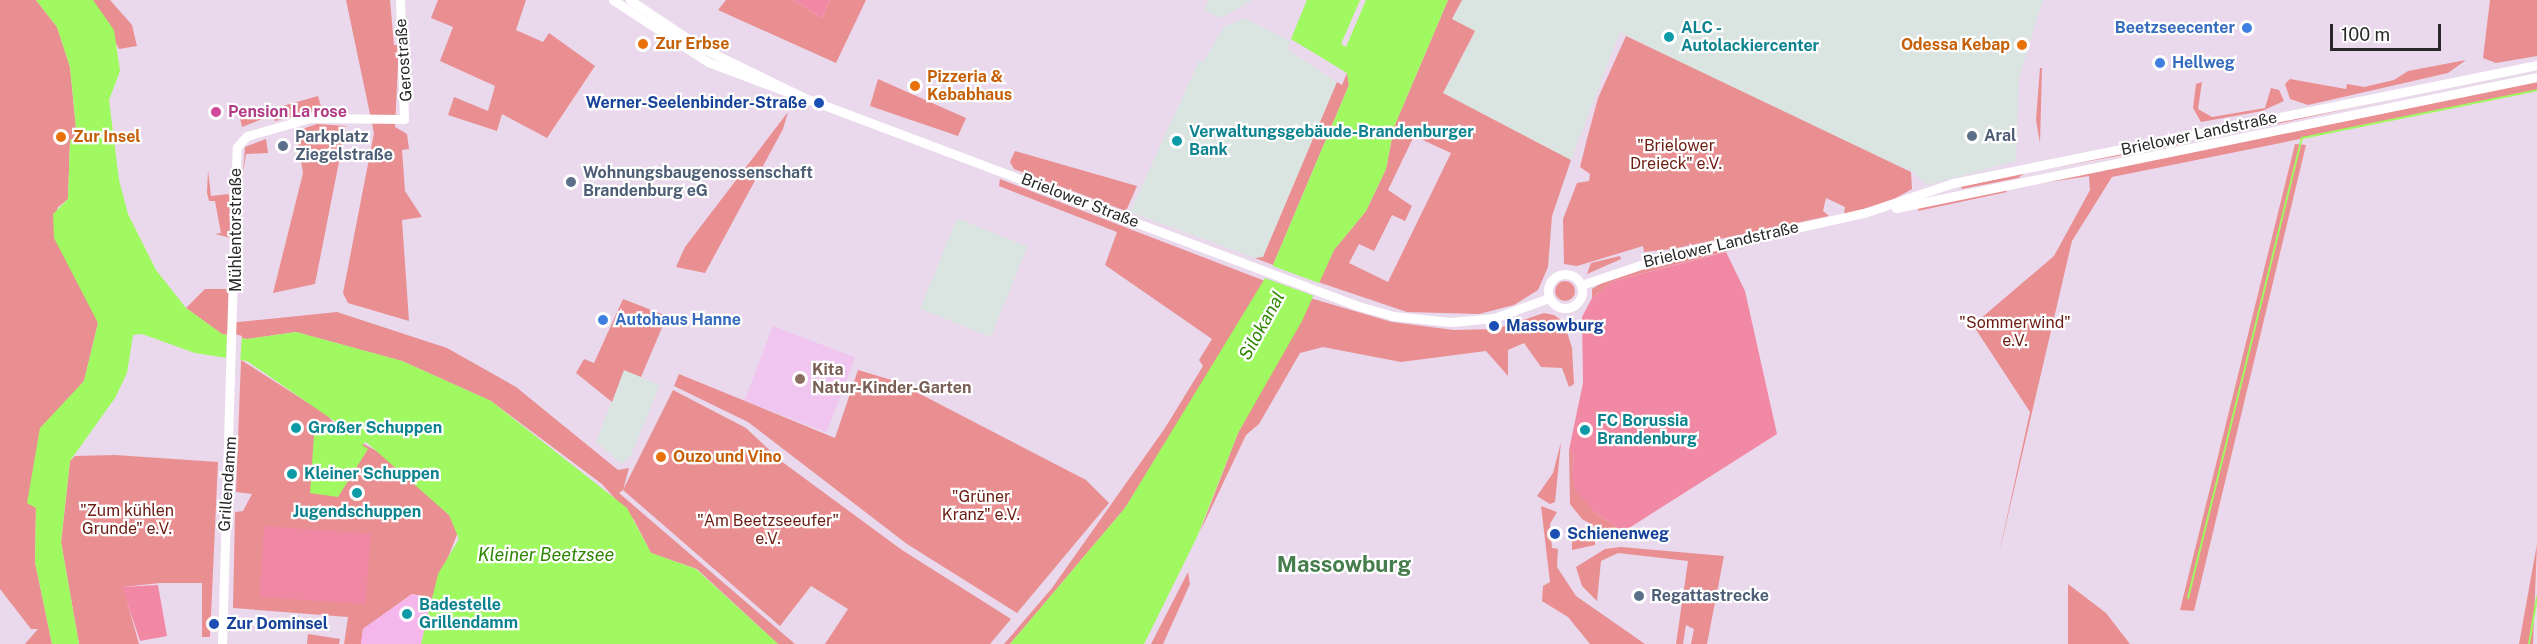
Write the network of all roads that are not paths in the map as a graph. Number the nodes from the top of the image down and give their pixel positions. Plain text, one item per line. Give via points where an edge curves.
1 (400, 0) edge
2 (613, 0) edge
3 (630, 0) edge
4 (2537, 65) edge
5 (2537, 77) edge
6 (805, 98) junction
7 (242, 138) joint
8 (1864, 213) junction
9 (1581, 285) junction
10 (1549, 298) junction
11 (235, 323) joint
12 (222, 644) edge

1 - 7 main road, Gerostraße via 404,119 310,118
2 - 6 main road, Brielower Straße via 708,62 792,98
3 - 6 main road, Brielower Straße via 702,48
4 - 8 main road, Brielower Landstraße via 1953,183
5 - 8 main road, Brielower Landstraße
6 - 10 main road, Brielower Straße via 1393,316 1451,322 1494,318
7 - 11 main road, Mühlentorstraße via 235,160
8 - 9 main road, Brielower Landstraße via 1660,258
9 - 10 main road via 1580,300 1569,308
9 - 10 main road via 1570,275 1560,275 1550,284
11 - 12 main road, Grillendamm

